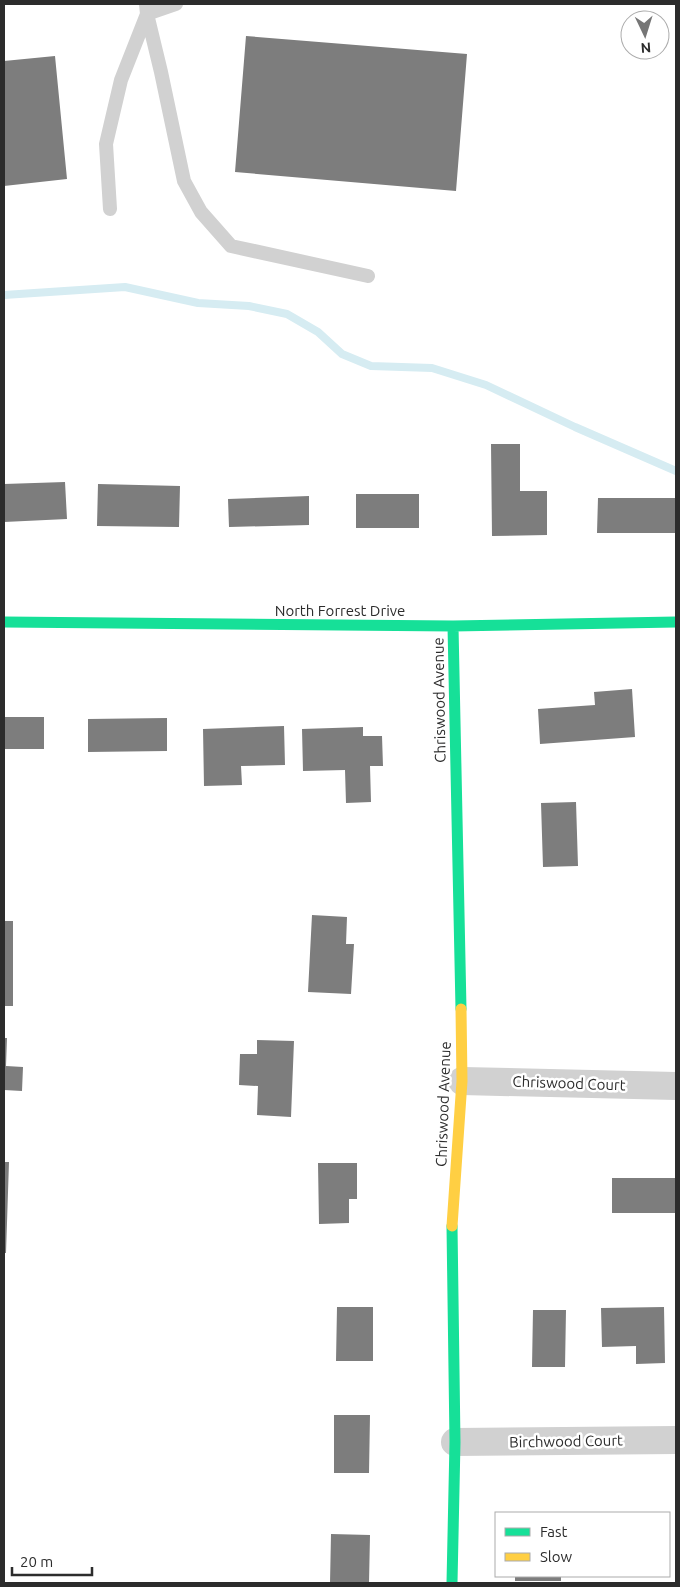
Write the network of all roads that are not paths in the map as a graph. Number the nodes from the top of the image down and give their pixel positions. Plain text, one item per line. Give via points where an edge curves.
1 (176, 4) edge
2 (146, 9) edge
3 (110, 209) dead end
4 (368, 276) dead end
5 (4, 622) edge
6 (676, 622) edge
7 (453, 626) junction
8 (462, 1080) junction
9 (676, 1086) edge
10 (676, 1440) edge
11 (455, 1442) junction
12 (452, 1583) edge

1 - 2 lane
2 - 3 lane via 120,80 106,144
2 - 4 lane via 184,180 202,212 231,246
5 - 7 street, North Forrest Drive
6 - 7 street, North Forrest Drive
7 - 8 street, Chriswood Avenue
8 - 9 street, Chriswood Court
8 - 11 street, Chriswood Avenue via 452,1225
10 - 11 street, Birchwood Court
11 - 12 street, Chriswood Avenue

